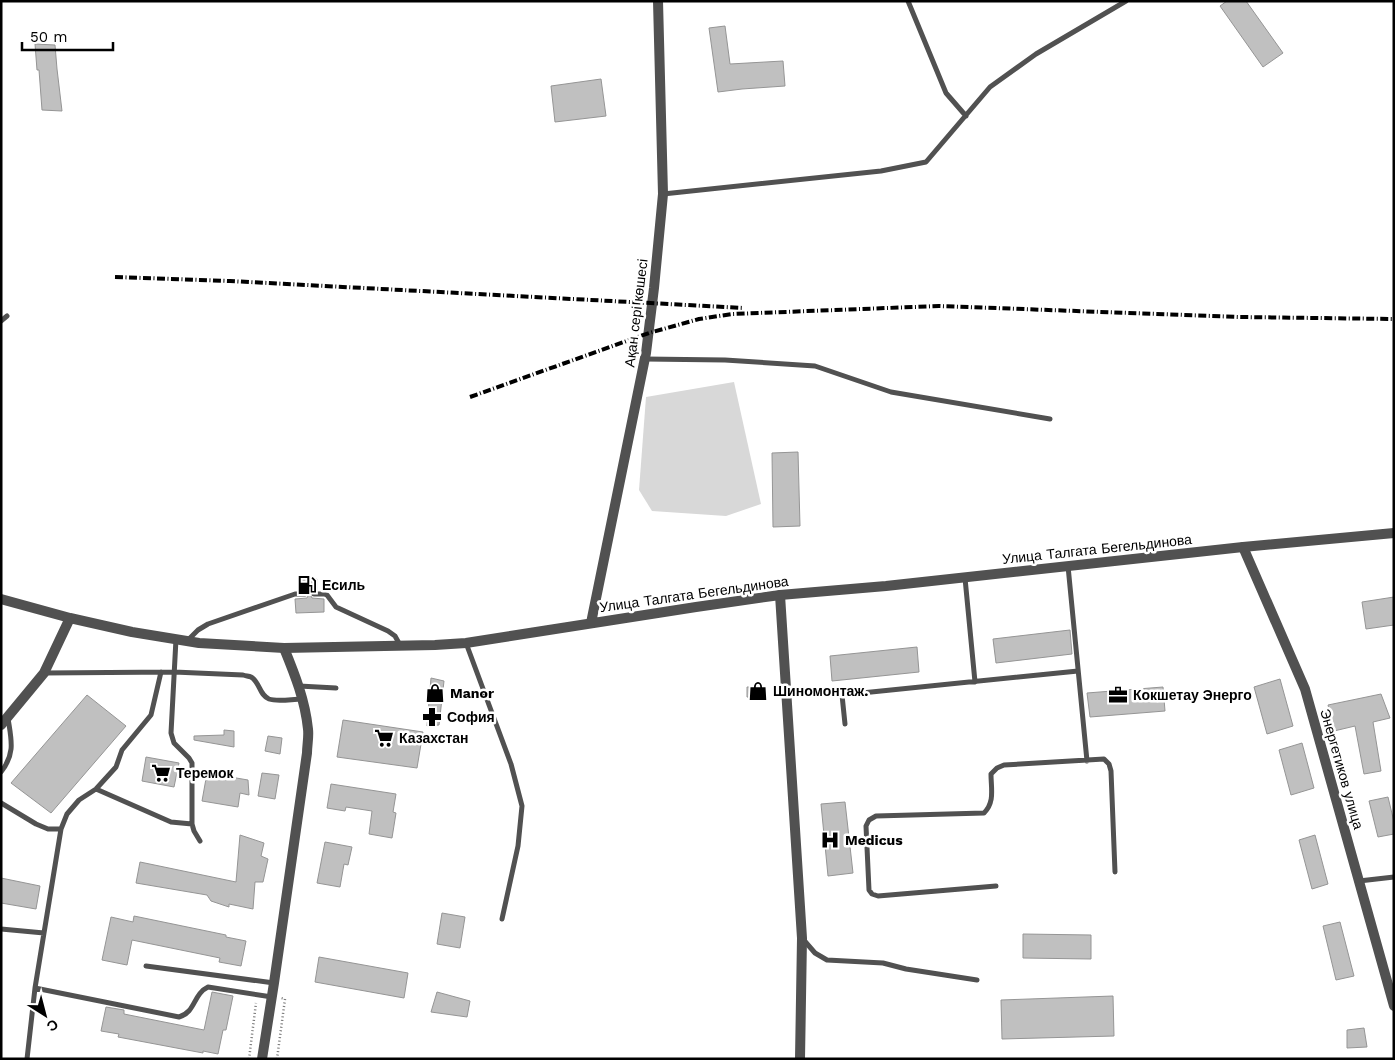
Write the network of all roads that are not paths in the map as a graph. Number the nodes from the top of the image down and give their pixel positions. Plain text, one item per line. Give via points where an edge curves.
1 (658, 1) edge
2 (908, 1) edge
3 (1126, 1) edge
4 (966, 116) junction
5 (663, 194) junction
6 (7, 316) dead end
7 (1, 321) edge
8 (645, 359) junction
9 (1050, 419) dead end
10 (1394, 533) edge
11 (1243, 547) junction
12 (1068, 565) junction
13 (964, 577) junction
14 (305, 594) dead end
15 (314, 594) dead end
16 (780, 596) junction
17 (1, 599) edge
18 (70, 618) junction
19 (591, 623) junction
20 (176, 639) junction
21 (186, 641) junction
22 (466, 643) junction
23 (400, 646) junction
24 (284, 648) junction
25 (161, 672) junction
26 (174, 672) junction
27 (1078, 672) junction
28 (44, 673) junction
29 (975, 682) junction
30 (299, 686) junction
31 (336, 688) dead end
32 (303, 699) junction
33 (4, 721) edge
34 (844, 724) dead end
35 (1087, 761) junction
36 (1, 772) edge
37 (96, 789) junction
38 (1, 803) edge
39 (192, 824) junction
40 (61, 829) junction
41 (200, 842) dead end
42 (1114, 872) dead end
43 (1394, 877) edge
44 (1359, 881) junction
45 (996, 886) dead end
46 (502, 919) dead end
47 (1, 929) edge
48 (44, 933) junction
49 (802, 938) junction
50 (146, 966) dead end
51 (977, 980) dead end
52 (274, 983) junction
53 (35, 988) junction
54 (272, 997) junction
55 (1394, 1006) edge
56 (27, 1059) edge
57 (262, 1059) edge
58 (800, 1059) edge

1 - 5 street, Ақан сері көшесі
2 - 4 lane via 946,93
3 - 4 lane via 1036,54 990,87
4 - 5 lane via 926,162 881,171
5 - 8 street, Ақан сері көшесі
6 - 7 lane
8 - 9 lane via 815,366 891,392
8 - 19 street, Ақан сері көшесі
10 - 11 street, Улица Талгата Бегельдинова
11 - 12 street, Улица Талгата Бегельдинова
11 - 44 street, Энергетиков улица via 1305,689
12 - 13 street, Улица Талгата Бегельдинова
12 - 27 lane
13 - 16 street, Улица Талгата Бегельдинова
13 - 29 lane
14 - 21 lane via 295,594 208,624
15 - 23 lane via 327,595 336,607 388,631
16 - 19 street, Улица Талгата Бегельдинова
16 - 49 street
17 - 18 street, Улица Талгата Бегельдинова
18 - 20 street, Улица Талгата Бегельдинова
18 - 28 street
19 - 22 street, Улица Талгата Бегельдинова
20 - 21 street, Улица Талгата Бегельдинова
20 - 26 lane
21 - 24 street, Улица Талгата Бегельдинова
22 - 23 street, Улица Талгата Бегельдинова
22 - 46 lane via 511,764 522,806 518,846
23 - 24 street, Улица Талгата Бегельдинова
24 - 30 street
25 - 26 lane
25 - 28 lane
25 - 37 lane via 151,715 122,750 116,767
26 - 32 lane via 243,675 257,683 266,698
26 - 39 lane via 170,733 174,743 192,763
27 - 29 lane
27 - 35 lane
28 - 33 street
29 - 34 lane via 842,695
30 - 31 lane
30 - 32 street
32 - 52 street via 308,730 307,753
33 - 36 lane via 12,746
35 - 42 lane via 1104,759 1112,772
35 - 45 lane via 997,768 991,774 992,802 984,813 876,816 866,826 869,890 872,894
37 - 39 lane via 171,822
37 - 40 lane via 79,800 67,814
38 - 40 lane via 36,824 48,829
39 - 41 lane
40 - 48 lane
43 - 44 lane
44 - 55 street, Энергетиков улица
47 - 48 lane
48 - 53 lane
49 - 51 lane via 827,960 883,963
49 - 58 street
50 - 52 lane
52 - 54 street
53 - 54 lane via 180,1017 189,1013 198,994 208,987
53 - 56 lane
54 - 57 street

